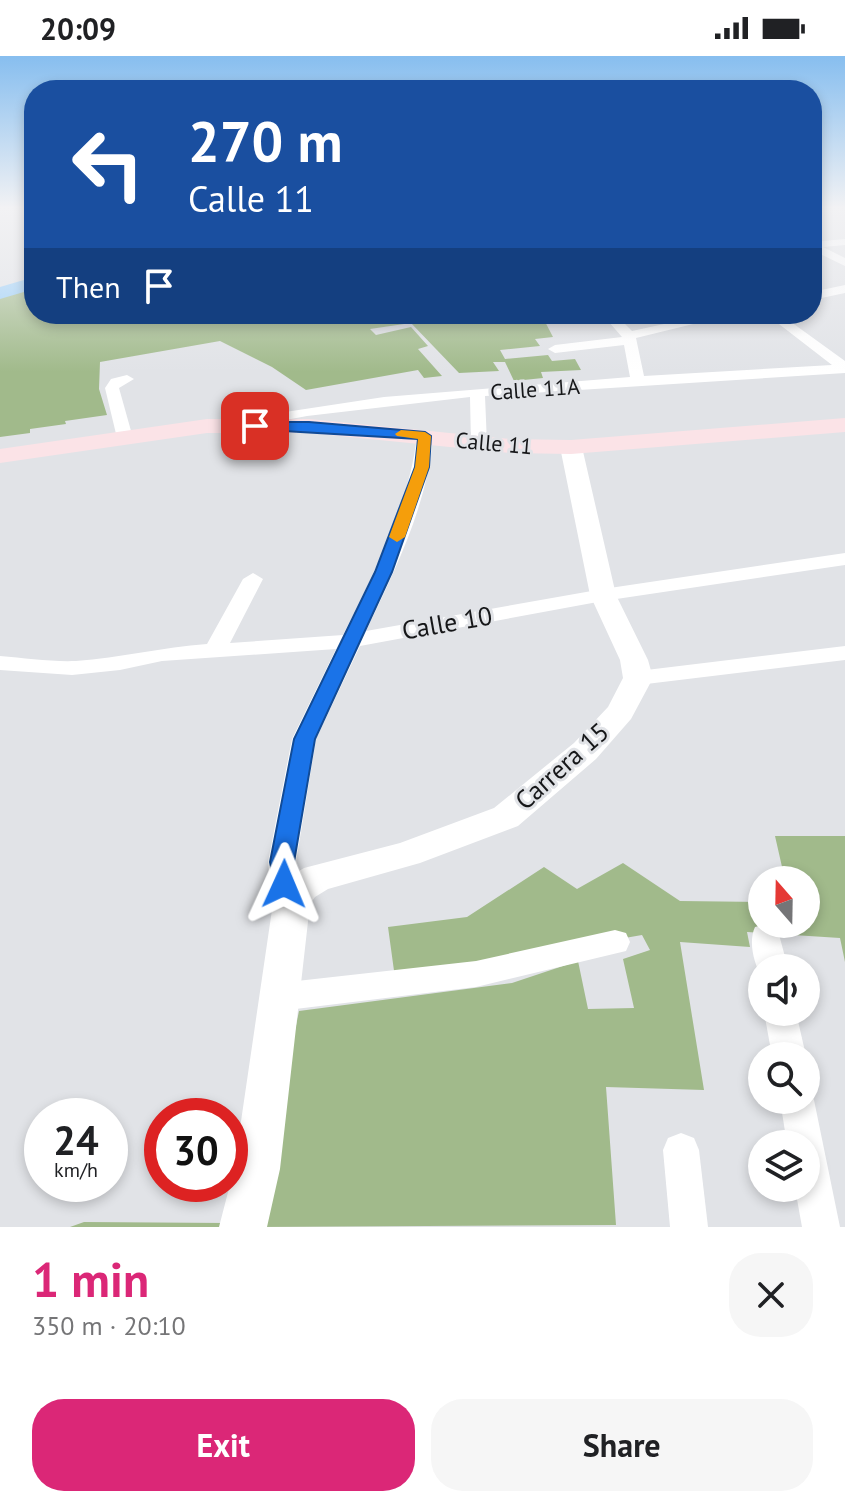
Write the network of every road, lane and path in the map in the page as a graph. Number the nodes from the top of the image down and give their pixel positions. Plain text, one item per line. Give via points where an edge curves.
1 (845, 289) edge
2 (822, 294) edge
3 (617, 324) edge
4 (687, 324) edge
5 (785, 324) edge
6 (629, 338) junction
7 (555, 349) dead end
8 (845, 369) edge
9 (127, 379) dead end
10 (638, 382) junction
11 (477, 393) junction
12 (845, 425) edge
13 (227, 426) junction
14 (425, 436) junction
15 (125, 438) junction
16 (479, 444) junction
17 (571, 447) junction
18 (0, 456) edge
19 (845, 559) edge
20 (253, 579) dead end
21 (603, 595) junction
22 (350, 641) junction
23 (215, 650) junction
24 (845, 653) edge
25 (0, 663) edge
26 (638, 678) junction
27 (292, 903) junction
28 (615, 942) dead end
29 (279, 997) junction
30 (681, 1150) dead end
31 (816, 1202) edge
32 (243, 1227) edge
33 (689, 1227) edge
34 (821, 1227) edge

1 - 2 street
3 - 6 street
4 - 6 street
5 - 8 street
6 - 7 street
6 - 10 street
8 - 10 street, Calle 11A
9 - 15 street via 112,388
10 - 11 street, Calle 11A
11 - 13 street, Calle 11A via 354,403
11 - 16 street
12 - 17 main road, Calle 11
13 - 14 main road, Calle 11 via 309,426
13 - 15 main road, Calle 11
14 - 16 main road, Calle 11
14 - 22 street via 422,467 402,523
15 - 18 main road, Calle 11
16 - 17 main road, Calle 11
17 - 21 street
19 - 21 street, Calle 10
20 - 23 street
21 - 22 street, Calle 10
21 - 26 street
22 - 23 street, Calle 10
22 - 27 street via 304,739 282,862
23 - 25 street, Calle 10 via 72,668
24 - 26 street
26 - 27 street, Carrera 15 via 620,712 585,751 506,817 407,854 317,878 302,887
27 - 29 street
28 - 29 street via 476,974
29 - 32 street via 257,1169
30 - 33 street
31 - 34 street

